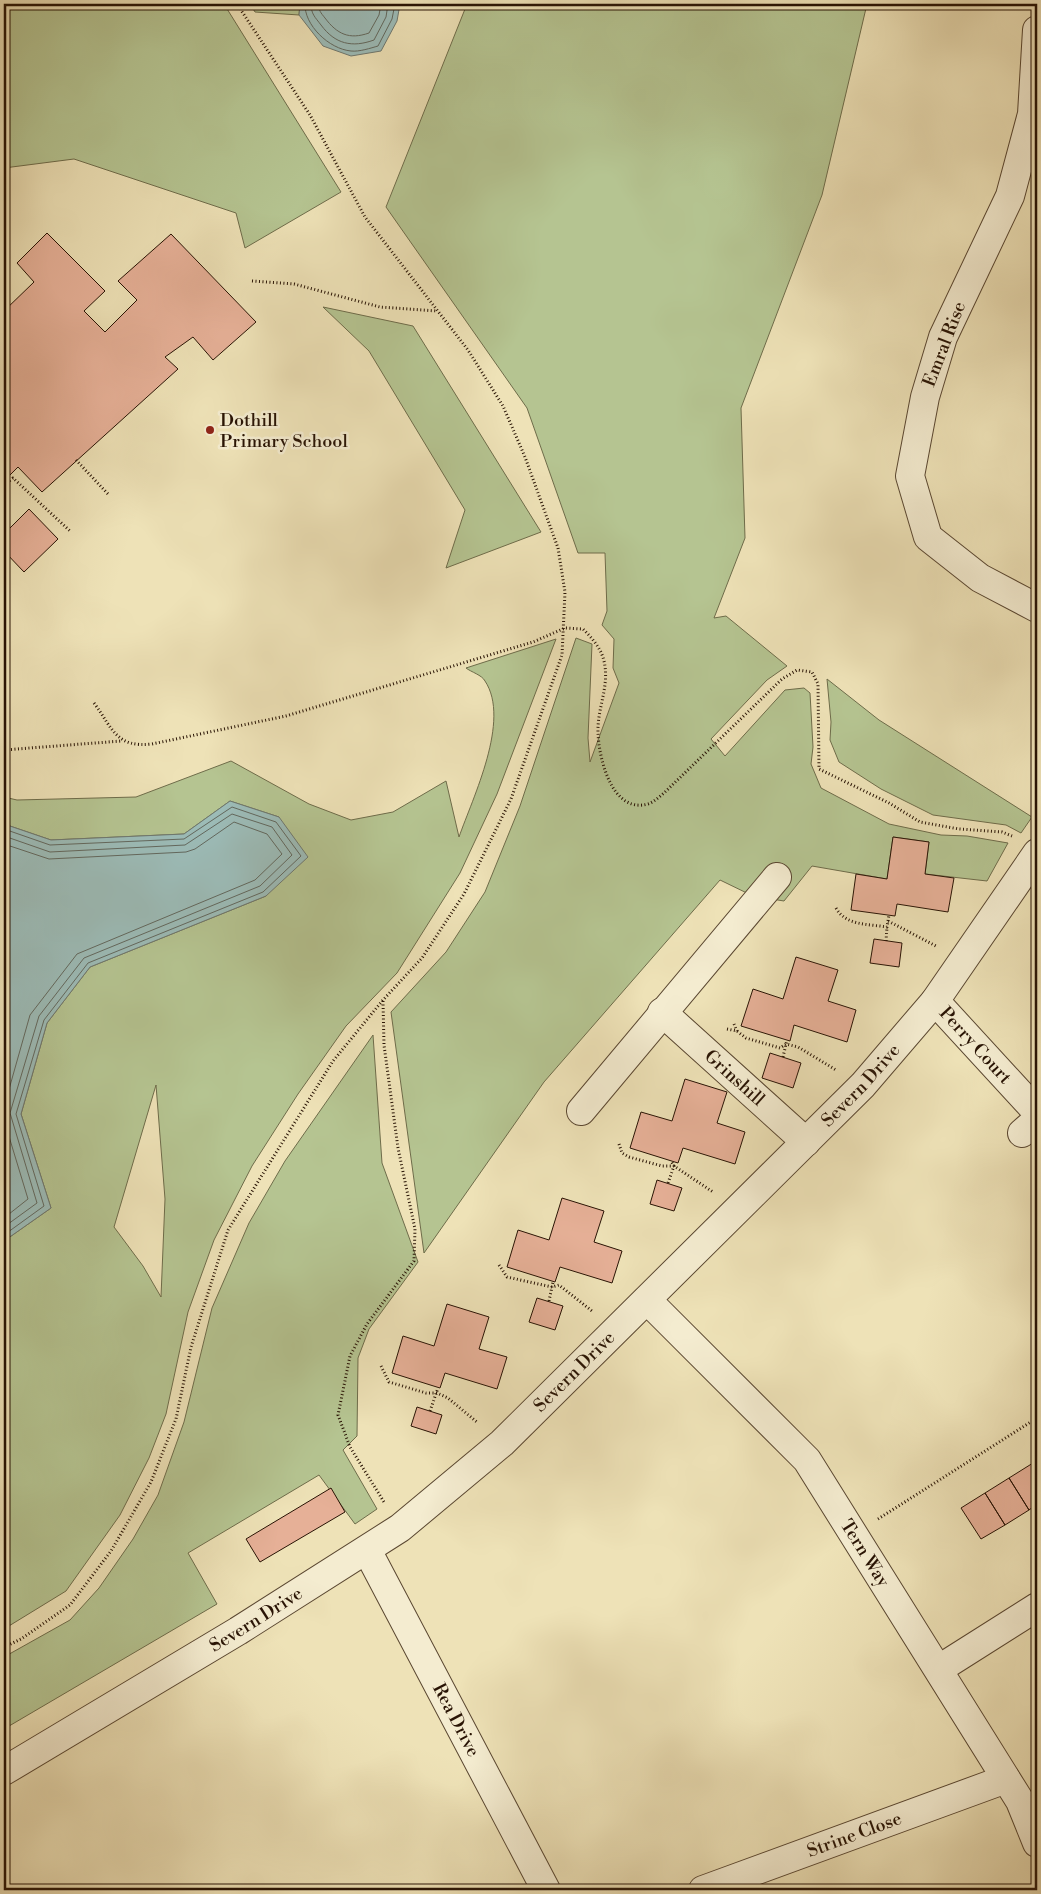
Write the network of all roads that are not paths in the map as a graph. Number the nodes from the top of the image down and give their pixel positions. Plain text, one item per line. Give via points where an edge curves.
1 (1037, 30) edge
2 (1037, 608) edge
3 (1028, 846) edge
4 (777, 877) dead end
5 (935, 1001) junction
6 (669, 1018) junction
7 (581, 1111) dead end
8 (1032, 1122) edge
9 (806, 1142) junction
10 (647, 1300) junction
11 (367, 1550) junction
12 (1037, 1607) edge
13 (939, 1669) junction
14 (4, 1772) edge
15 (1006, 1779) junction
16 (1037, 1843) edge
17 (546, 1890) edge
18 (704, 1890) edge

1 - 2 street, Emral Rise via 1032,114 1010,196 943,336 925,397 910,476 928,537 980,578
3 - 5 street, Severn Drive via 963,960
4 - 6 street
5 - 8 street, Perry Court
5 - 9 street, Severn Drive via 863,1085
6 - 7 street
6 - 9 street, Grinshill
9 - 10 street, Severn Drive
10 - 11 street, Severn Drive via 502,1443 400,1528
10 - 13 street, Tern Way via 808,1460
11 - 14 street, Severn Drive
11 - 17 street, Rea Drive
12 - 13 street
13 - 15 street, Tern Way
15 - 16 street, Tern Way via 1020,1801
15 - 18 street, Strine Close

